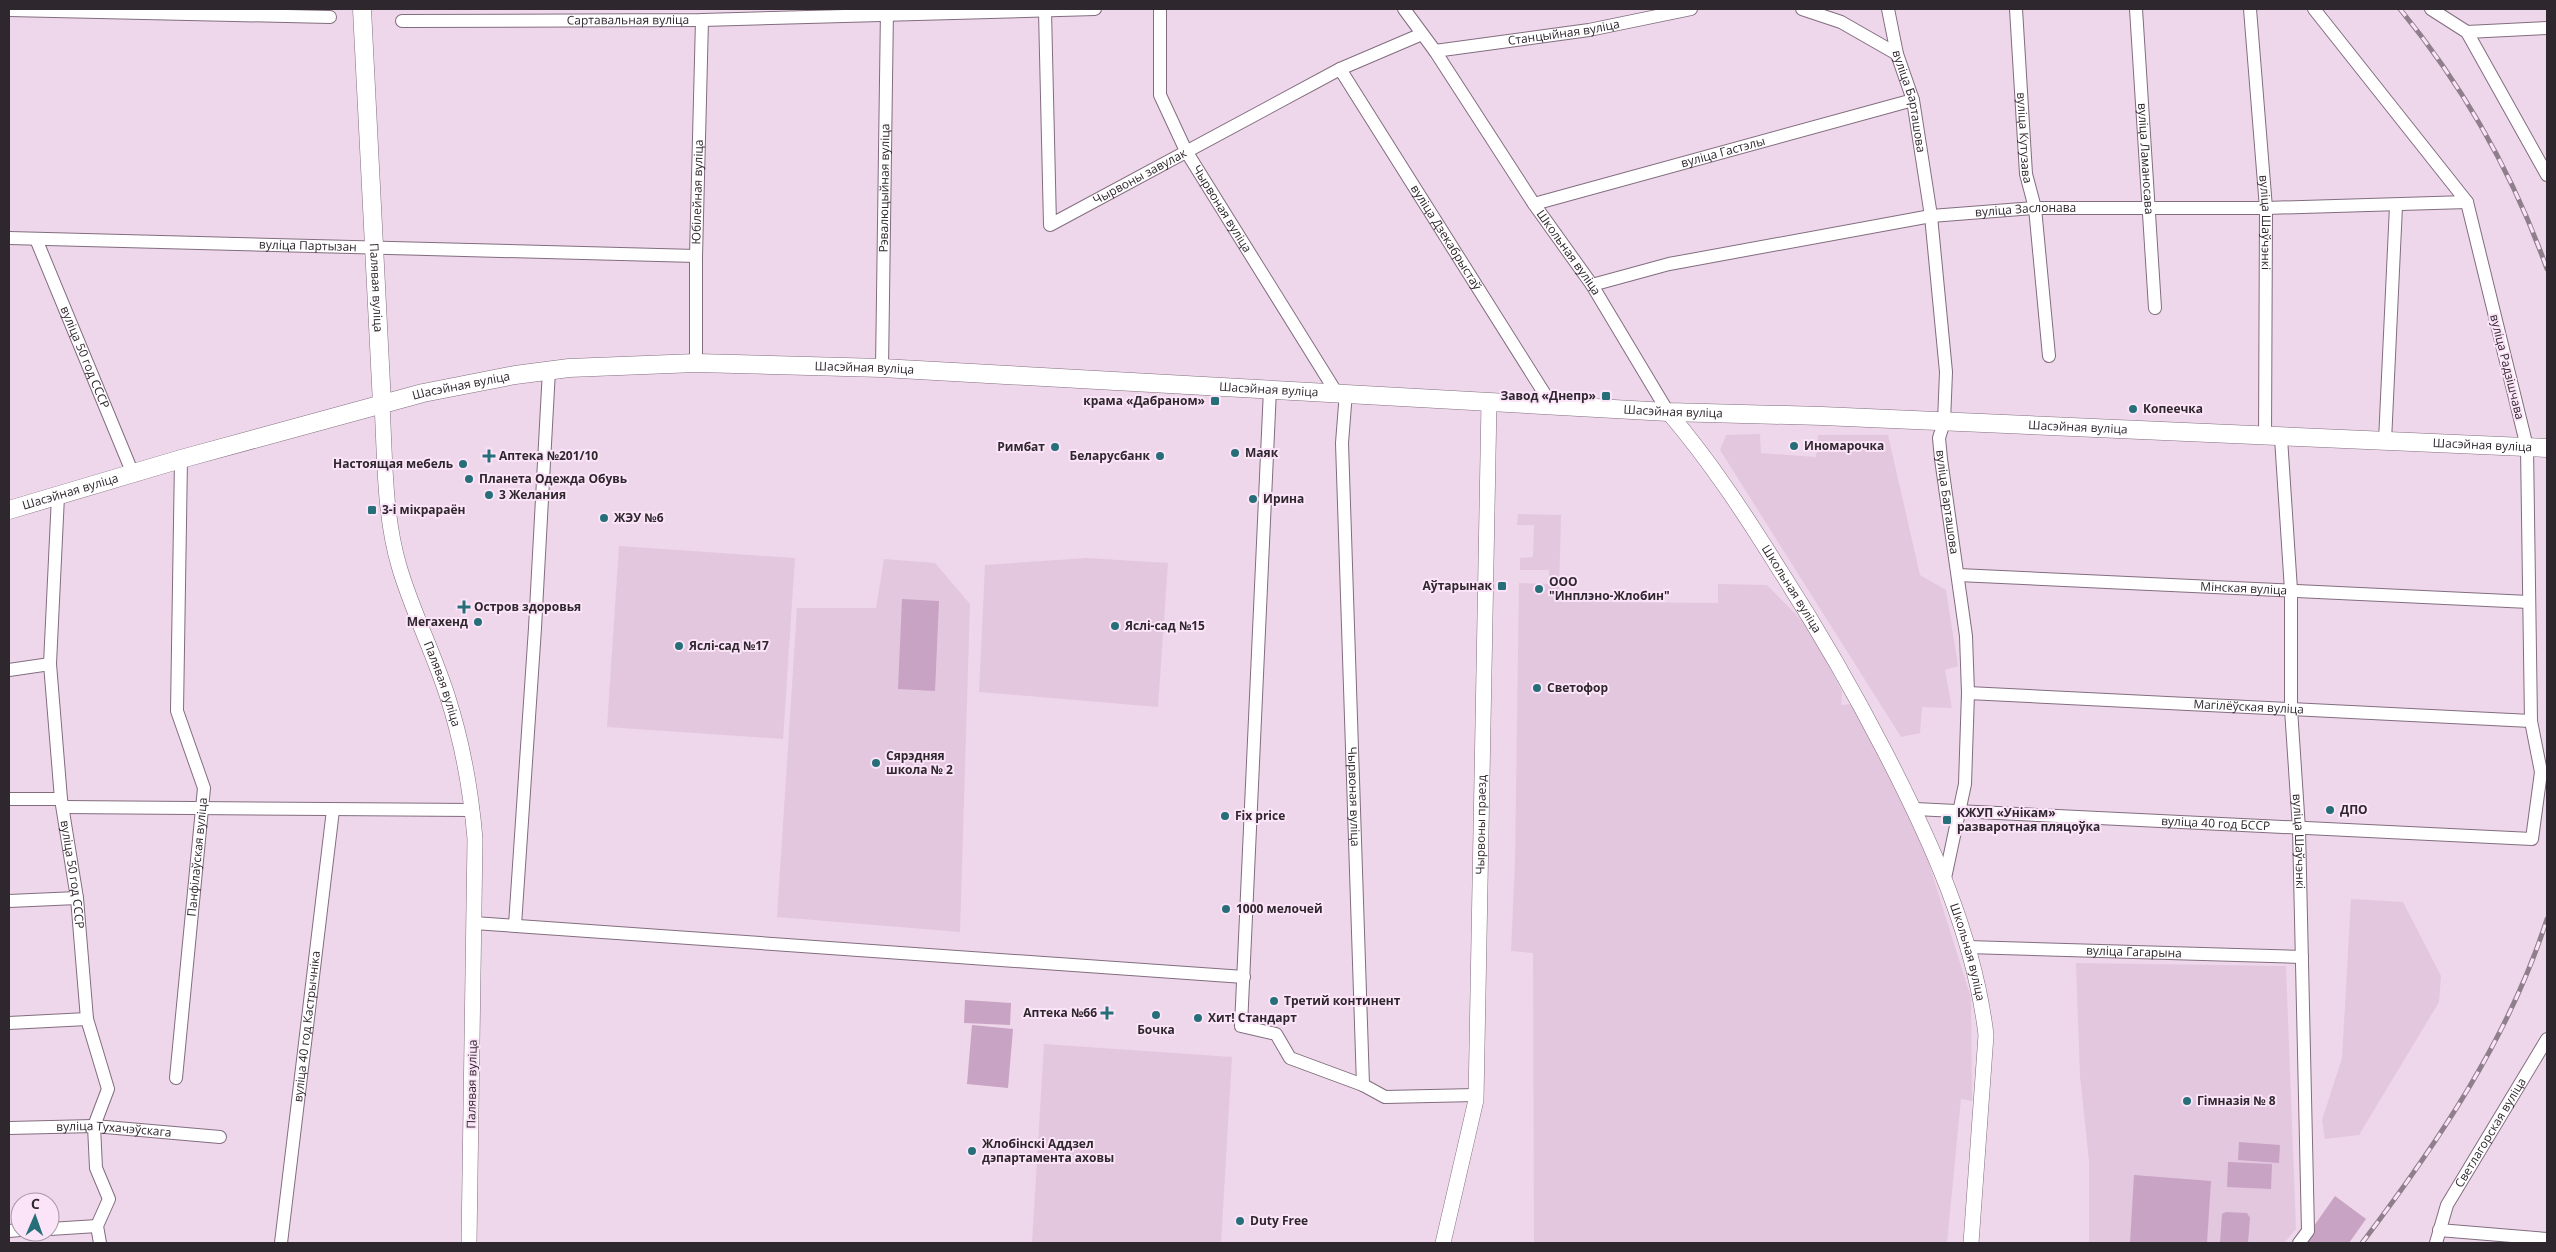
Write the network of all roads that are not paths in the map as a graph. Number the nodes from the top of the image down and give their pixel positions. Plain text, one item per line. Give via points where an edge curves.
1 (362, 9) edge
2 (1096, 9) edge
3 (1160, 9) edge
4 (1404, 9) edge
5 (1691, 9) edge
6 (1802, 9) edge
7 (1888, 9) edge
8 (2016, 9) edge
9 (2136, 9) edge
10 (2250, 9) edge
11 (2314, 9) edge
12 (2431, 9) edge
13 (9, 10) edge
14 (74, 10) edge
15 (887, 11) edge
16 (1045, 11) junction
17 (610, 15) edge
18 (330, 17) dead end
19 (702, 20) junction
20 (402, 21) dead end
21 (2547, 28) edge
22 (2467, 32) junction
23 (1422, 34) junction
24 (1435, 51) junction
25 (1897, 54) junction
26 (1340, 69) junction
27 (1913, 100) junction
28 (1186, 151) junction
29 (2547, 175) edge
30 (2467, 202) junction
31 (1534, 204) junction
32 (2396, 206) junction
33 (2035, 208) junction
34 (2147, 208) junction
35 (2266, 208) junction
36 (1931, 216) junction
37 (9, 238) edge
38 (36, 239) junction
39 (376, 247) junction
40 (696, 256) junction
41 (1592, 285) junction
42 (2155, 308) dead end
43 (2049, 356) dead end
44 (696, 363) junction
45 (882, 368) junction
46 (549, 370) junction
47 (1270, 389) junction
48 (1341, 392) junction
49 (1489, 402) junction
50 (382, 404) junction
51 (1552, 404) junction
52 (1668, 412) junction
53 (1944, 422) junction
54 (2273, 437) junction
55 (2385, 441) junction
56 (2527, 447) junction
57 (2547, 448) edge
58 (181, 459) junction
59 (133, 474) junction
60 (58, 496) junction
61 (9, 510) edge
62 (1958, 575) junction
63 (2291, 590) junction
64 (2528, 602) junction
65 (50, 664) junction
66 (9, 670) edge
67 (1968, 693) junction
68 (2291, 709) junction
69 (2531, 721) junction
70 (9, 799) edge
71 (62, 803) junction
72 (203, 807) junction
73 (333, 810) junction
74 (473, 810) junction
75 (1915, 810) junction
76 (1958, 812) junction
77 (2299, 829) junction
78 (2532, 839) joint
79 (1945, 878) junction
80 (77, 898) junction
81 (9, 901) edge
82 (474, 923) junction
83 (515, 925) junction
84 (1968, 948) junction
85 (2302, 957) junction
86 (1244, 977) junction
87 (87, 1019) junction
88 (9, 1023) edge
89 (2547, 1039) edge
90 (176, 1078) dead end
91 (1363, 1085) junction
92 (1476, 1096) junction
93 (94, 1126) junction
94 (9, 1128) edge
95 (220, 1137) dead end
96 (97, 1226) junction
97 (60, 1228) edge
98 (2439, 1230) junction
99 (2490, 1239) edge
100 (2547, 1239) edge
101 (100, 1243) edge
102 (281, 1243) edge
103 (469, 1243) edge
104 (1443, 1243) edge
105 (1971, 1243) edge
106 (2299, 1243) edge
107 (2436, 1243) edge

1 - 39 main road, Палявая вуліца
2 - 16 street, Сартавальная вуліца
3 - 28 street, Чырвоная вуліца via 1160,95
4 - 23 street, Школьная вуліца
5 - 24 street, Станцыйная вуліца via 1589,30
6 - 25 street via 1841,22
7 - 25 street, вуліца Барташова
8 - 33 street, вуліца Кутузава via 2026,174
9 - 34 street, вуліца Ламаносава
10 - 35 street, вуліца Шаўчэнкі
11 - 30 street, вуліца Радзішчава
12 - 22 street
13 - 14 street
14 - 18 street
15 - 16 street, Сартавальная вуліца
15 - 19 street, Сартавальная вуліца
15 - 45 street, Рэвалюцыйная вуліца
16 - 28 street, Чырвоны завулак via 1050,225
17 - 19 street, Сартавальная вуліца
17 - 20 street, Сартавальная вуліца
19 - 40 street, Юбілейная вуліца
21 - 22 street
22 - 29 street
23 - 24 street, Школьная вуліца
23 - 26 street, Чырвоны завулак
24 - 31 street, Школьная вуліца
25 - 27 street, вуліца Барташова
26 - 28 street, Чырвоны завулак
26 - 51 street, вуліца Дзекабрыстаў
27 - 31 street, вуліца Гастэлы
27 - 36 street, вуліца Барташова
28 - 48 street, Чырвоная вуліца
30 - 32 street, вуліца Заслонава
30 - 56 street, вуліца Радзішчава
31 - 41 street, Школьная вуліца
32 - 35 street, вуліца Заслонава
32 - 55 street
33 - 34 street, вуліца Заслонава
33 - 36 street, вуліца Заслонава
33 - 43 street, вуліца Кутузава
34 - 35 street, вуліца Заслонава
34 - 42 street, вуліца Ламаносава
35 - 54 street, вуліца Шаўчэнкі
36 - 41 street, вуліца Заслонава via 1670,264
36 - 53 street, вуліца Барташова via 1945,363
37 - 38 street, вуліца Партызан
38 - 39 street, вуліца Партызан
38 - 59 street, вуліца 50 год СССР
39 - 40 street, вуліца Партызан
39 - 50 main road, Палявая вуліца
40 - 44 street, Юбілейная вуліца
41 - 52 street, Школьная вуліца
44 - 45 main road, Шасэйная вуліца
44 - 46 main road, Шасэйная вуліца
45 - 47 main road, Шасэйная вуліца
46 - 50 main road, Шасэйная вуліца via 477,382
46 - 83 street via 536,628
47 - 48 main road, Шасэйная вуліца
47 - 86 street
48 - 49 main road, Шасэйная вуліца
48 - 91 street, Чырвоная вуліца
49 - 51 main road, Шасэйная вуліца
49 - 92 street, Чырвоны праезд
50 - 58 main road, Шасэйная вуліца
50 - 74 street, Палявая вуліца via 386,486 399,565 448,697 467,768
51 - 52 main road, Шасэйная вуліца
52 - 53 main road, Шасэйная вуліца
52 - 75 street, Школьная вуліца via 1731,492 1812,619
53 - 54 main road, Шасэйная вуліца
53 - 62 street, вуліца Барташова via 1939,438 1940,459
54 - 55 main road, Шасэйная вуліца
54 - 63 street, вуліца Шаўчэнкі
55 - 56 main road, Шасэйная вуліца
56 - 57 main road, Шасэйная вуліца
56 - 64 street, вуліца Радзішчава
58 - 59 main road, Шасэйная вуліца
58 - 72 street, Панфілаўская вуліца via 177,711 204,788
59 - 60 main road, Шасэйная вуліца
60 - 61 main road, Шасэйная вуліца
60 - 65 street, вуліца 50 год СССР
62 - 63 street, Мінская вуліца
62 - 67 street, вуліца Барташова via 1966,636
63 - 64 street, Мінская вуліца
63 - 68 street, вуліца Шаўчэнкі
64 - 69 street, вуліца Радзішчава
65 - 66 street
65 - 71 street, вуліца 50 год СССР
67 - 68 street, Магілёўская вуліца
67 - 76 street, вуліца Барташова via 1965,784
68 - 69 street, Магілёўская вуліца
68 - 77 street, вуліца Шаўчэнкі
69 - 78 street, вуліца Радзішчава via 2541,772
70 - 71 street
71 - 72 street
71 - 80 street, вуліца 50 год СССР
72 - 73 street
72 - 90 street, Панфілаўская вуліца
73 - 74 street
73 - 102 street, вуліца 40 год Кастрычніка
74 - 82 street, Палявая вуліца
75 - 76 street, вуліца 40 год БССР
75 - 79 street, Школьная вуліца
76 - 77 street, вуліца 40 год БССР
76 - 79 street, вуліца Барташова
77 - 78 street, вуліца 40 год БССР
77 - 85 street, вуліца Шаўчэнкі
79 - 84 street, Школьная вуліца
80 - 81 street
80 - 87 street, вуліца 50 год СССР
82 - 83 street
82 - 103 street, Палявая вуліца
83 - 86 street
84 - 85 street, вуліца Гагарына
84 - 105 street, Школьная вуліца via 1982,1001 1986,1035
85 - 106 street, вуліца Шаўчэнкі via 2308,1231
86 - 91 street via 1242,1026 1276,1034 1290,1058
87 - 88 street
87 - 93 street, вуліца 50 год СССР via 108,1089
89 - 98 street, Светлагорская вуліца via 2447,1205
91 - 92 street via 1385,1097
92 - 104 street, Чырвоны праезд
93 - 94 street, вуліца Тухачэўскага
93 - 95 street, вуліца Тухачэўскага
93 - 96 street, вуліца 50 год СССР via 96,1168 109,1199
96 - 97 street
96 - 101 street
98 - 99 street
98 - 107 street, Светлагорская вуліца
99 - 100 street

